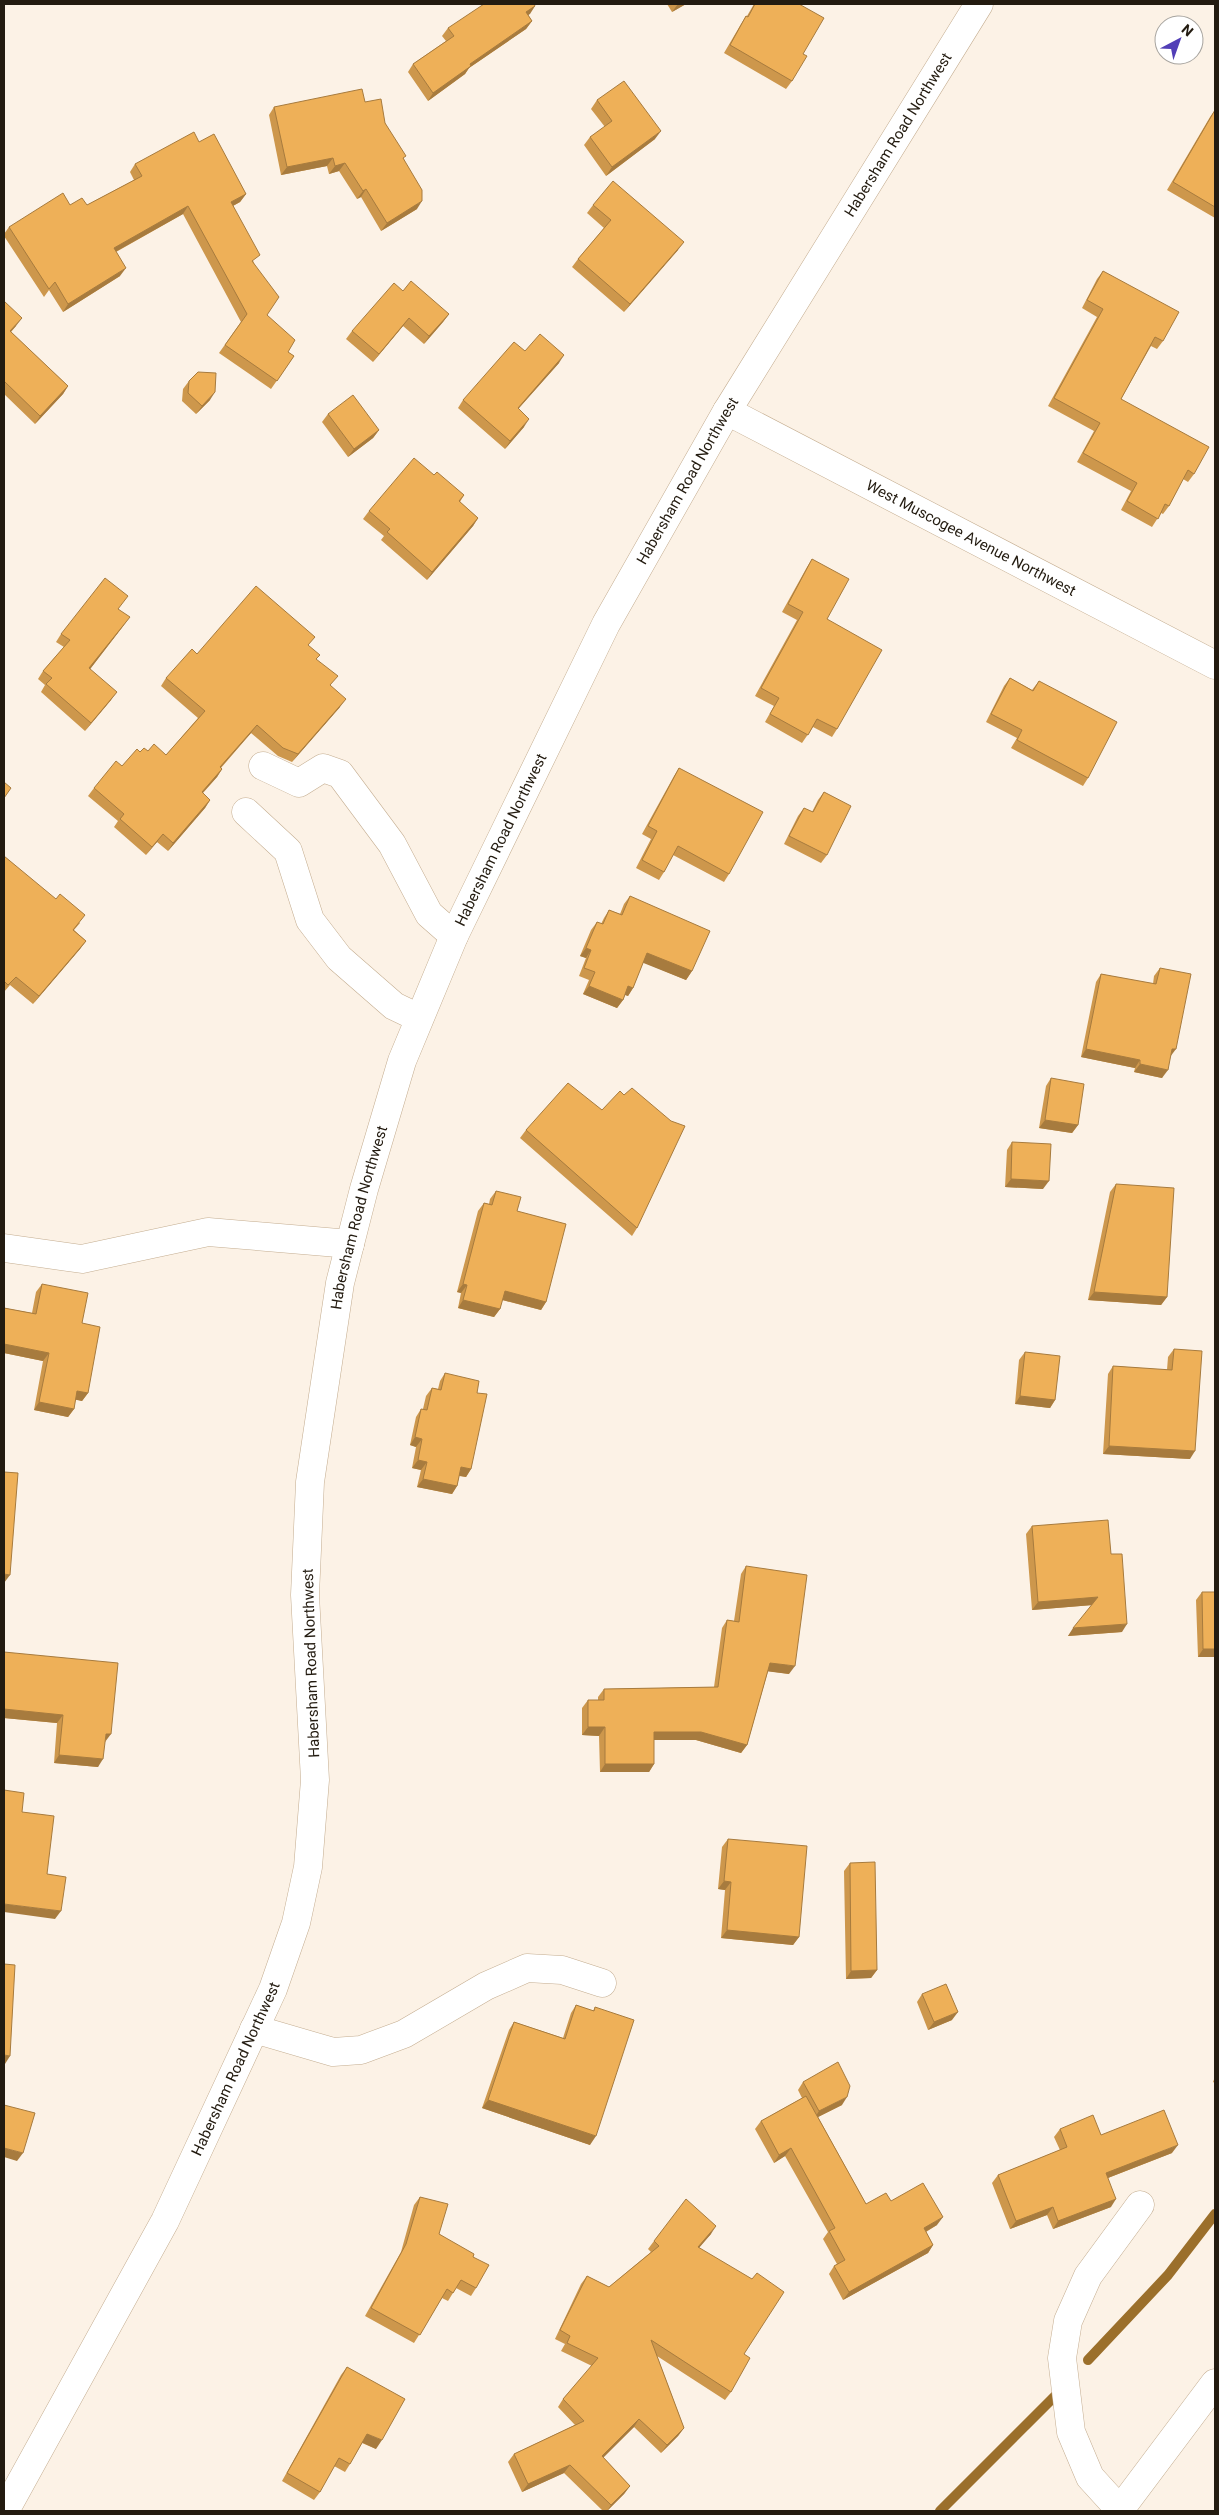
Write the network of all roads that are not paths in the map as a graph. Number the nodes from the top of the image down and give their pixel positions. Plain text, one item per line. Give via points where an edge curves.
1 (978, 4) edge
2 (726, 411) junction
3 (1215, 666) edge
4 (263, 766) dead end
5 (246, 812) dead end
6 (454, 936) junction
7 (419, 1018) junction
8 (350, 1244) junction
9 (4, 1248) edge
10 (602, 1983) dead end
11 (254, 2029) junction
12 (1140, 2205) dead end
13 (1215, 2382) edge
14 (1119, 2510) edge
15 (5, 2511) edge

1 - 2 street, Habersham Road Northwest
2 - 3 street, West Muscogee Avenue Northwest
2 - 6 street, Habersham Road Northwest via 606,624
4 - 6 street via 299,784 323,768 340,774 392,844 429,914
5 - 7 street via 288,851 310,920 340,958 394,1006
6 - 7 street, Habersham Road Northwest
7 - 8 street, Habersham Road Northwest via 402,1061
8 - 9 street via 208,1232 82,1259
8 - 11 street, Habersham Road Northwest via 340,1283 310,1482 305,1595 315,1780 308,1867 296,1923 273,1989
10 - 11 street via 562,1970 527,1968 486,1986 404,2034 361,2050 333,2052
11 - 15 street, Habersham Road Northwest via 165,2221
12 - 14 street via 1088,2276 1068,2321 1062,2358 1071,2432 1090,2477
13 - 14 street

